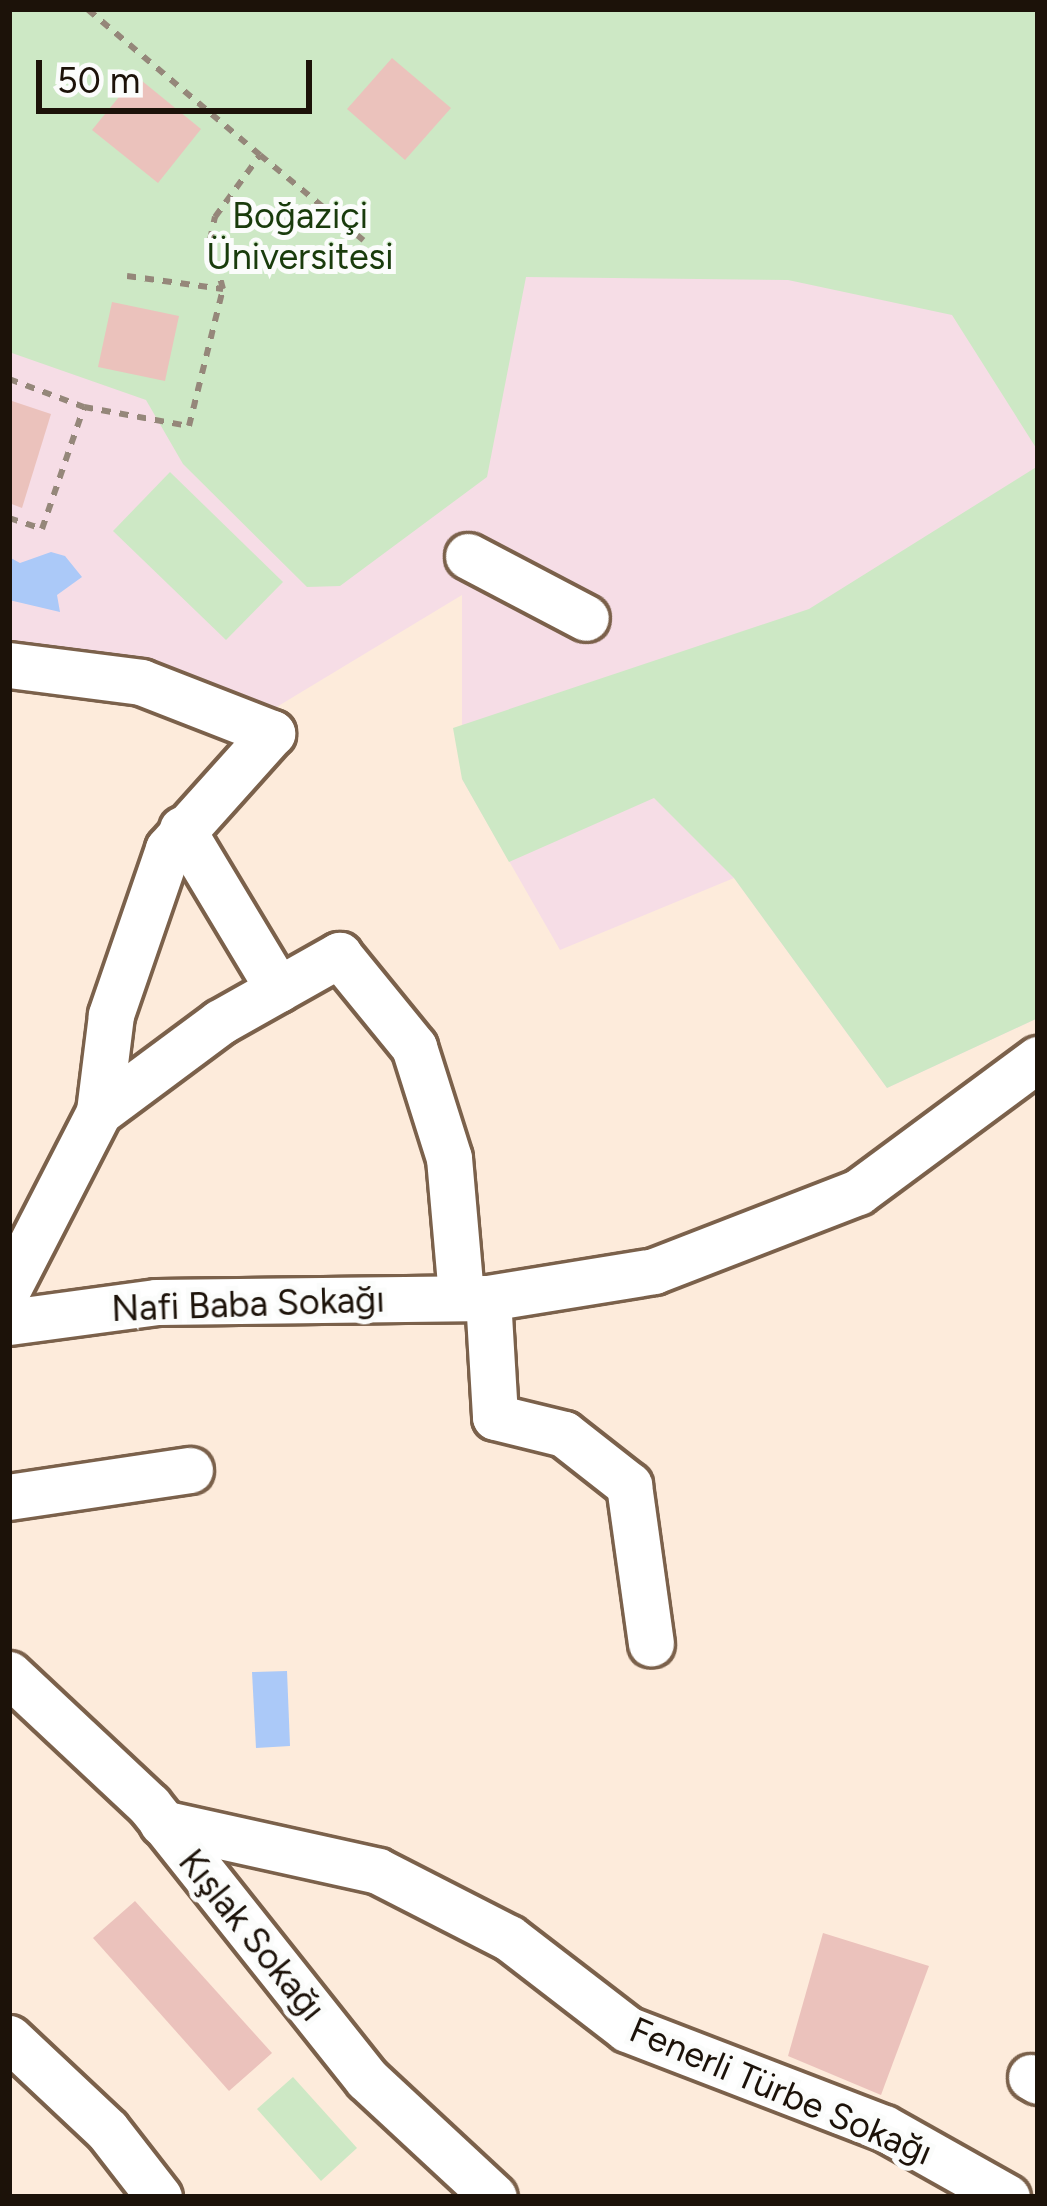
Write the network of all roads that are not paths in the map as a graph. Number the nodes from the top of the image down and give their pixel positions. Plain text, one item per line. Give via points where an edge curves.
1 (468, 556) dead end
2 (586, 618) dead end
3 (9, 665) edge
4 (182, 829) junction
5 (278, 989) junction
6 (1038, 1059) edge
7 (99, 1112) junction
8 (9, 1287) edge
9 (475, 1297) junction
10 (9, 1322) edge
11 (190, 1470) dead end
12 (9, 1497) edge
13 (651, 1643) dead end
14 (9, 1674) edge
15 (162, 1823) junction
16 (9, 2038) edge
17 (159, 2197) edge
18 (494, 2197) edge
19 (1007, 2197) edge

1 - 2 street
3 - 4 street via 141,682 272,733
4 - 5 street
4 - 7 street via 111,1015
5 - 7 street
5 - 9 street via 339,955 413,1047 449,1157
6 - 9 street, Nafi Baba Sokağı via 857,1192 654,1271
7 - 8 street
9 - 10 street, Nafi Baba Sokağı via 156,1302
9 - 13 street via 495,1418 564,1433 629,1485
11 - 12 street
14 - 15 street, Kışlak Sokağı
15 - 18 street, Kışlak Sokağı via 367,2079
15 - 19 street, Fenerli Türbe Sokağı via 378,1870 508,1937 627,2029 884,2128
16 - 17 street via 107,2130

